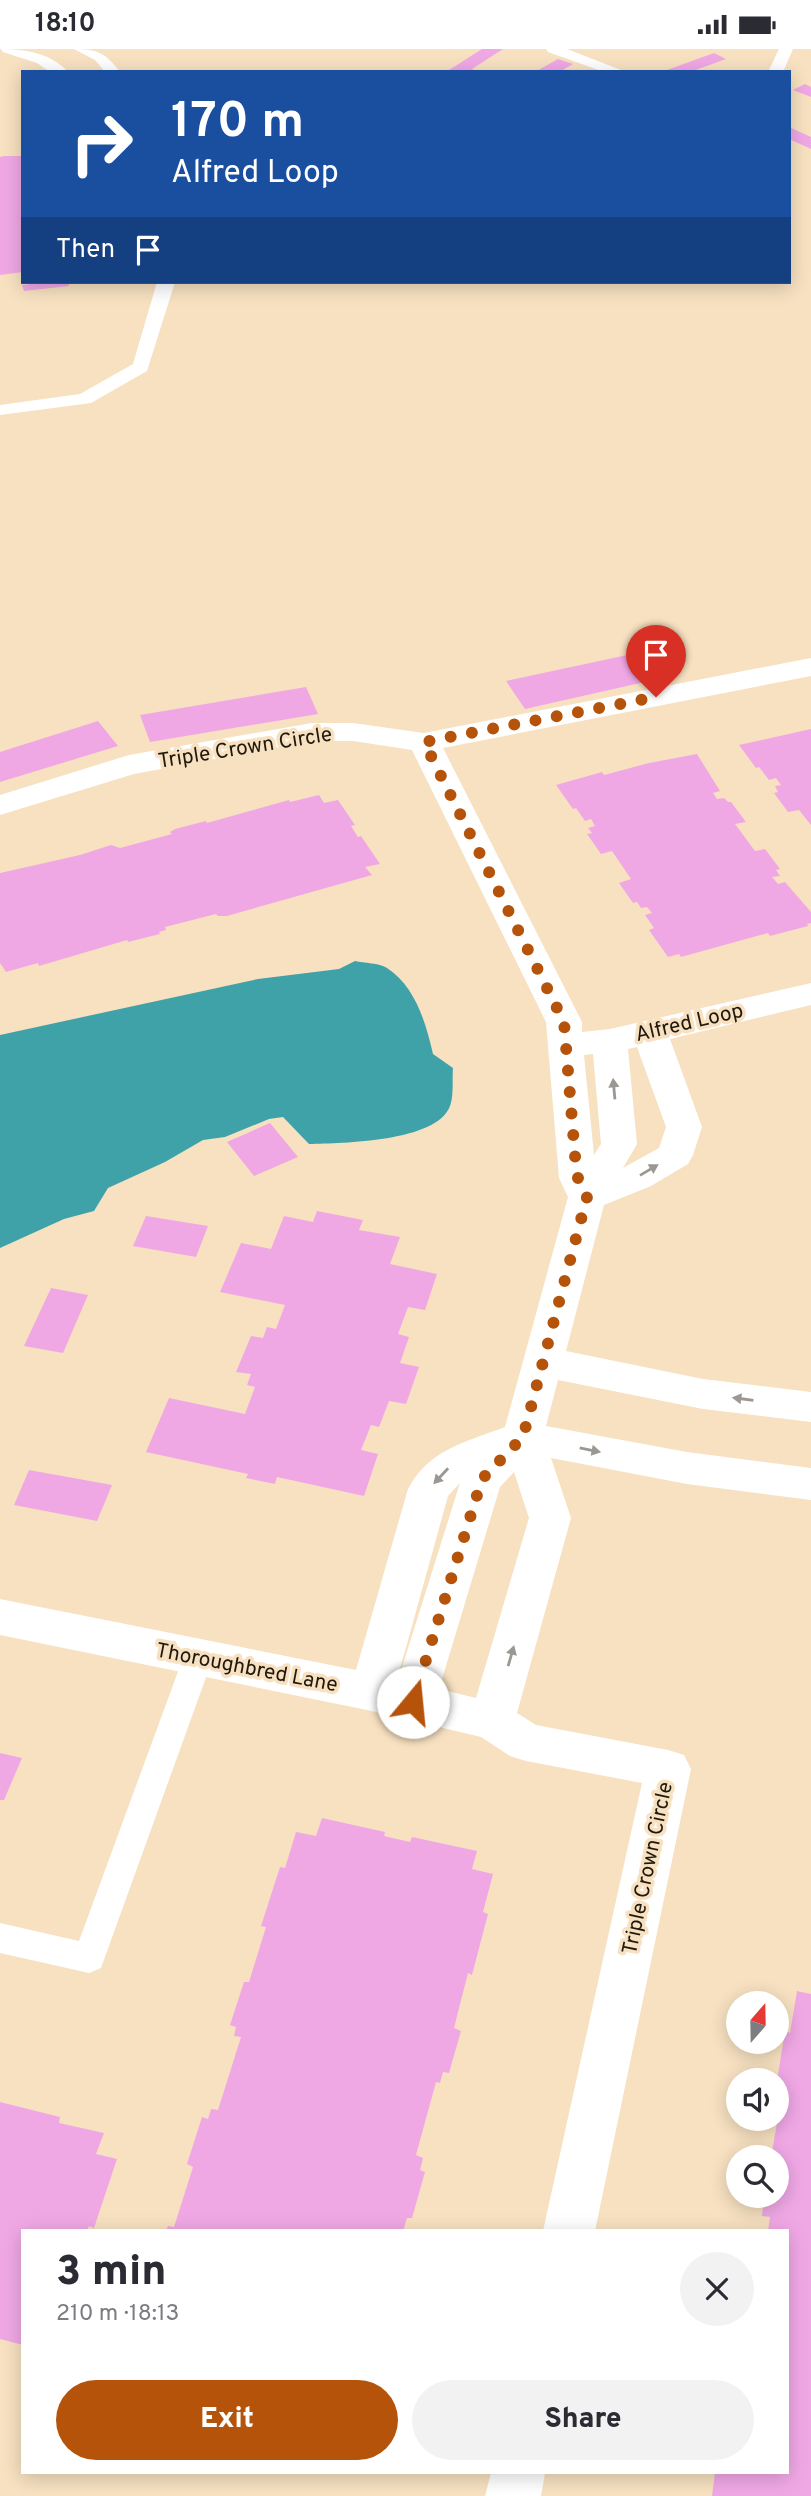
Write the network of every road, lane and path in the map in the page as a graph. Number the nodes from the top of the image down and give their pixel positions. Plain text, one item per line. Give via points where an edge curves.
1 (8, 49) edge
2 (80, 49) edge
3 (553, 49) edge
4 (786, 49) edge
5 (58, 70) edge
6 (111, 70) edge
7 (613, 70) edge
8 (776, 70) edge
9 (165, 284) edge
10 (0, 410) edge
11 (811, 667) edge
12 (424, 742) junction
13 (0, 805) edge
14 (811, 994) edge
15 (649, 1031) junction
16 (610, 1041) junction
17 (566, 1044) junction
18 (587, 1197) junction
19 (544, 1362) junction
20 (811, 1406) edge
21 (523, 1437) junction
22 (811, 1484) edge
23 (0, 1617) edge
24 (198, 1658) junction
25 (372, 1692) junction
26 (413, 1702) junction
27 (492, 1721) junction
28 (0, 1938) edge
29 (569, 2229) edge
30 (518, 2474) edge
31 (513, 2496) edge

1 - 5 lane
2 - 6 lane via 100,57
3 - 7 lane
4 - 8 lane
9 - 10 lane via 141,367 86,399
11 - 12 street
12 - 13 street, Triple Crown Circle via 353,732 312,732 129,765
12 - 17 street via 564,1022
14 - 15 street, Alfred Loop
15 - 16 street, Alfred Loop
18 -> 15 street via 638,1177 675,1155 684,1127
16 - 17 street, Alfred Loop
18 -> 16 street via 619,1144
17 - 18 street via 578,1178
18 - 19 street
20 -> 19 street via 704,1394
19 - 21 street
21 -> 22 street via 687,1468
21 -> 25 street via 453,1464 429,1489
21 - 26 street via 482,1479
27 -> 21 street via 550,1518
23 - 24 street, Thoroughbred Lane
24 - 25 street, Thoroughbred Lane
24 - 28 lane via 89,1958
25 - 26 street, Thoroughbred Lane
26 - 27 street, Thoroughbred Lane
27 - 29 street, Triple Crown Circle via 526,1742 668,1769
30 - 31 street

